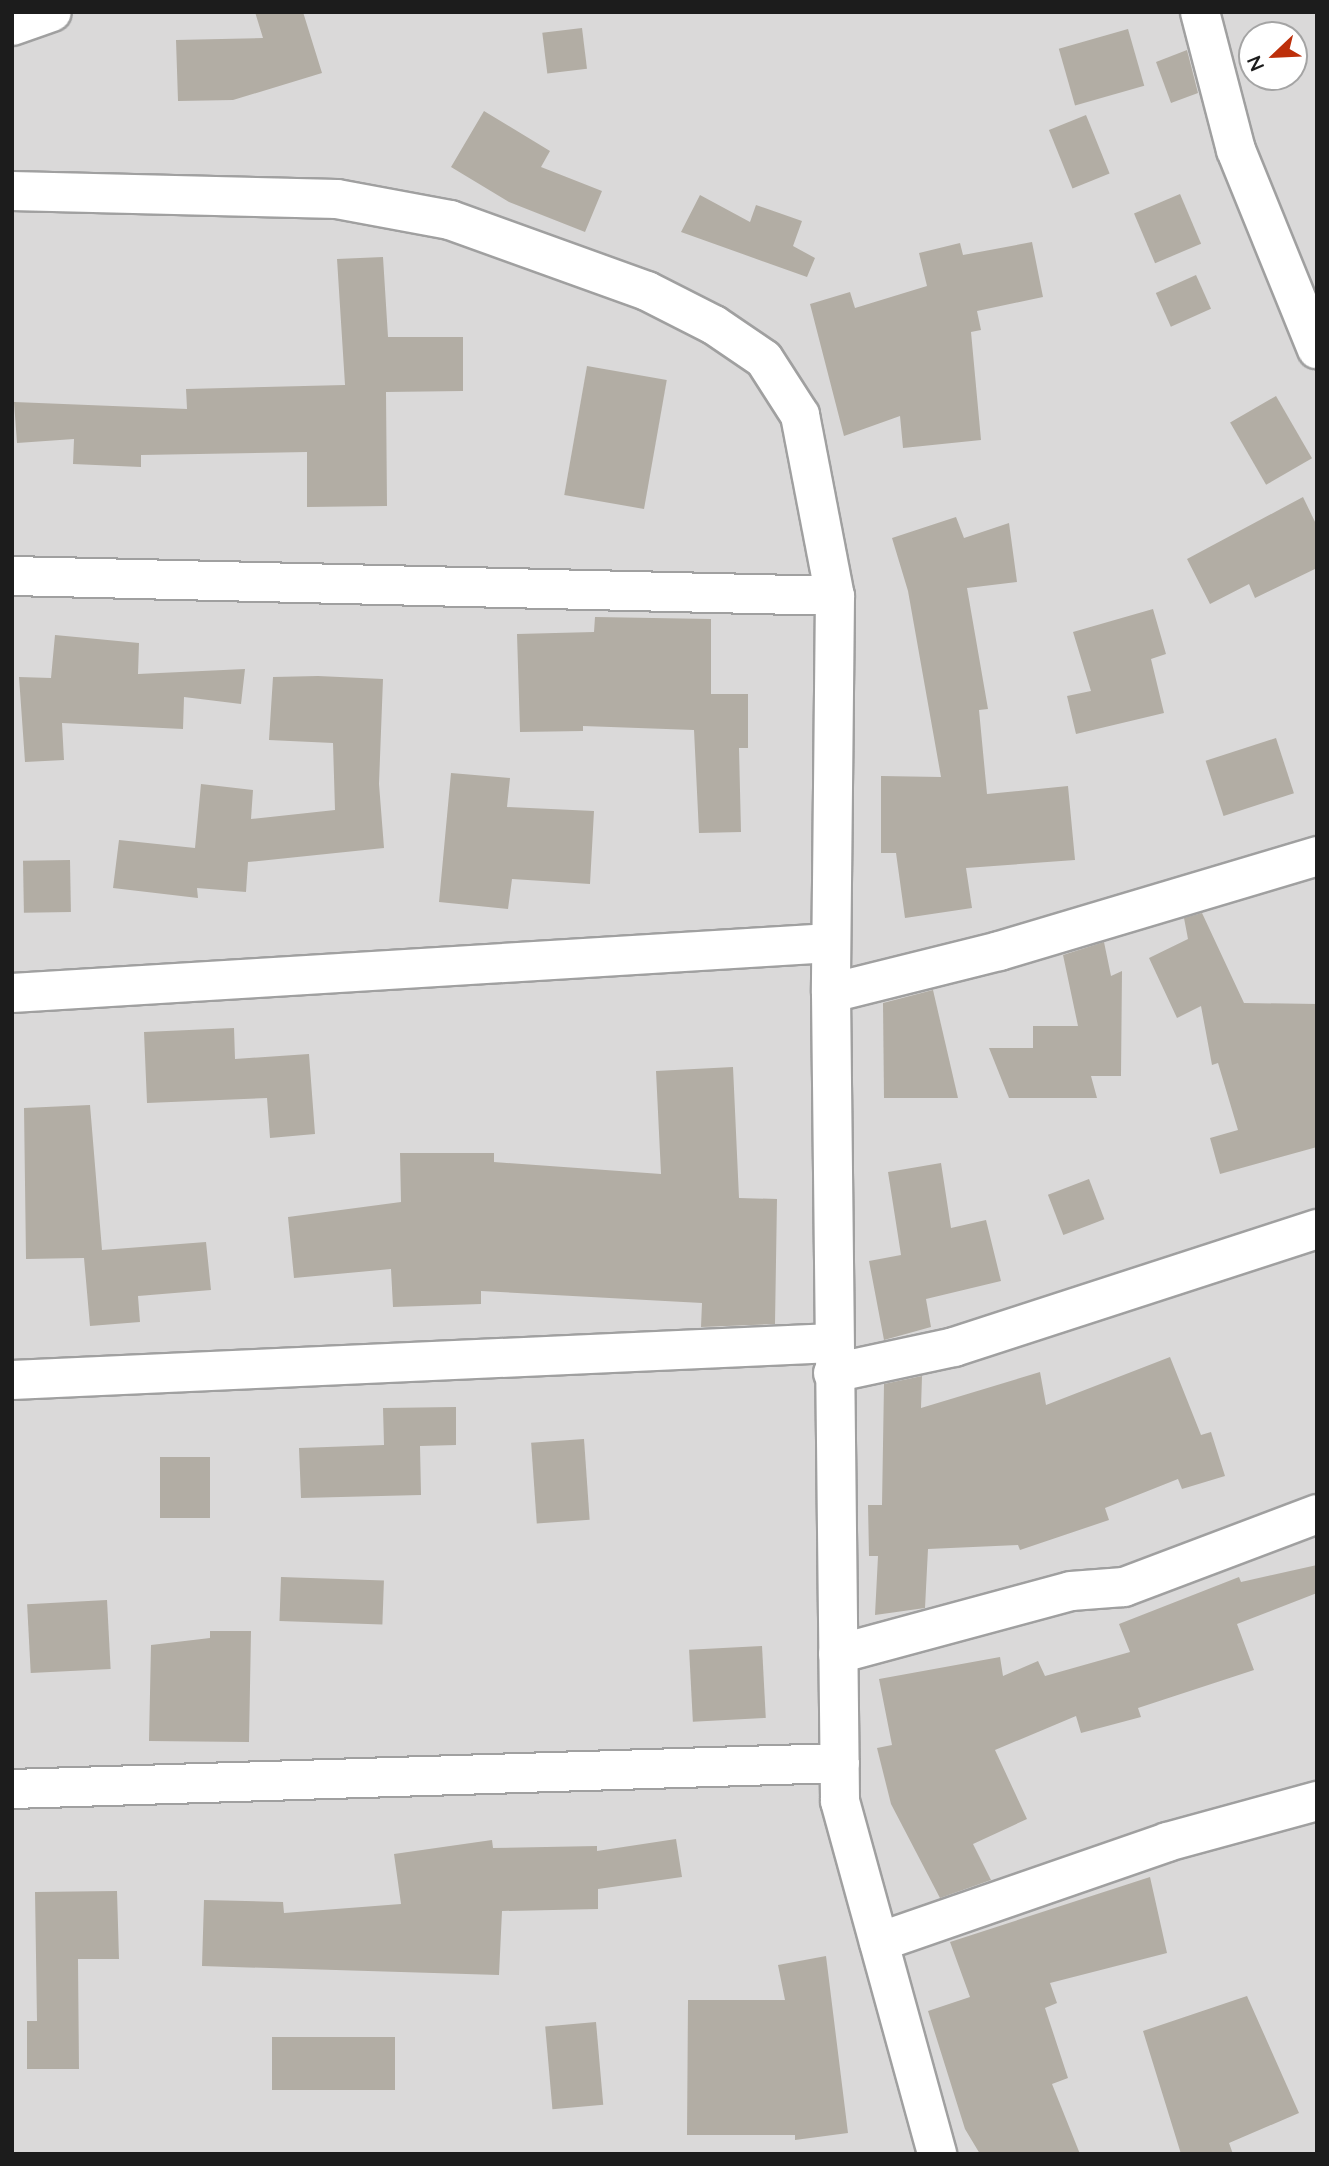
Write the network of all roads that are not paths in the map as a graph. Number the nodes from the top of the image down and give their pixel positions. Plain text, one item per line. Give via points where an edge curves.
1 (52, 12) edge
2 (1200, 12) edge
3 (12, 26) edge
4 (12, 191) edge
5 (1317, 349) edge
6 (12, 576) edge
7 (835, 596) junction
8 (1317, 856) edge
9 (830, 943) junction
10 (12, 993) edge
11 (831, 993) junction
12 (1317, 1229) edge
13 (833, 1358) junction
14 (12, 1380) edge
15 (1317, 1514) edge
16 (838, 1654) junction
17 (840, 1763) junction
18 (12, 1789) edge
19 (1317, 1801) edge
20 (879, 1942) junction
21 (937, 2154) edge

1 - 3 street
2 - 5 street via 1236,150
4 - 7 street via 337,199 450,220 647,291 764,359 800,415
6 - 7 street
7 - 9 street
8 - 11 street via 999,951
9 - 10 street
9 - 11 street
11 - 13 street
12 - 13 street via 954,1347
13 - 14 street
13 - 16 street
15 - 16 street via 1124,1587 1071,1591
16 - 17 street
17 - 18 street
17 - 20 street via 840,1801
19 - 20 street via 1167,1842
20 - 21 street

